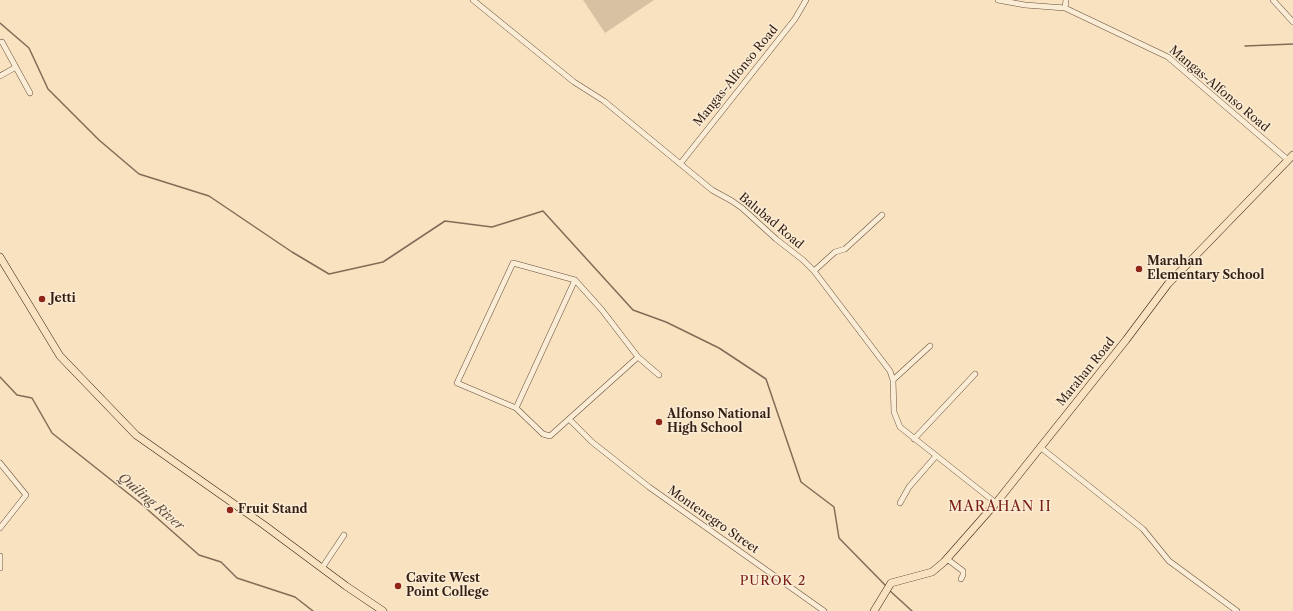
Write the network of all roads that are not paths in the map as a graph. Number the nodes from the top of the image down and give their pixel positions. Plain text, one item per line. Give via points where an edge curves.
1 (474, 0) edge
2 (806, 0) edge
3 (998, 0) edge
4 (1066, 0) edge
5 (1273, 0) edge
6 (1065, 8) junction
7 (1293, 12) edge
8 (1287, 16) junction
9 (1293, 22) edge
10 (2, 42) dead end
11 (16, 67) junction
12 (0, 76) edge
13 (30, 93) dead end
14 (1290, 157) edge
15 (680, 164) junction
16 (882, 216) dead end
17 (0, 257) edge
18 (814, 271) junction
19 (575, 280) junction
20 (930, 346) dead end
21 (638, 357) junction
22 (976, 374) dead end
23 (659, 375) dead end
24 (893, 380) junction
25 (516, 408) junction
26 (570, 420) junction
27 (914, 439) junction
28 (1040, 447) junction
29 (936, 456) junction
30 (0, 463) edge
31 (996, 502) junction
32 (900, 503) dead end
33 (0, 528) edge
34 (344, 535) dead end
35 (0, 556) edge
36 (947, 559) junction
37 (0, 568) edge
38 (322, 568) junction
39 (961, 579) dead end
40 (383, 611) edge
41 (824, 611) edge
42 (874, 611) edge
43 (1237, 611) edge

1 - 15 street, Balubad Road
2 - 15 street, Mangas-Alfonso Road via 795,19
3 - 6 street, Mangas-Alfonso Road
4 - 6 street
5 - 8 street
6 - 14 street, Mangas-Alfonso Road via 1168,57
7 - 8 street
8 - 9 street
10 - 11 street
11 - 12 street
11 - 13 street
14 - 28 main road, Marahan Road via 1168,284
15 - 18 street, Balubad Road via 712,190 742,208
16 - 18 street via 845,249 835,252
17 - 38 main road via 60,356 136,435
18 - 24 street, Balubad Road via 864,339 884,361
19 - 21 street
19 - 25 street
19 - 25 street via 513,263 457,383
20 - 24 street
21 - 23 street
21 - 26 street
22 - 27 street
24 - 27 street, Balubad Road via 896,420
25 - 26 street via 547,436 554,434
26 - 41 street, Montenegro Street via 592,442 649,487
27 - 29 street, Balubad Road
28 - 31 main road, Marahan Road
28 - 43 street via 1143,529 1169,561
29 - 31 street, Balubad Road
29 - 32 street via 909,487
30 - 33 street via 26,495
31 - 36 main road, Marahan Road
34 - 38 street
35 - 37 street
36 - 39 street via 963,572
36 - 42 main road, Marahan Road via 932,572 894,581 888,586
38 - 40 main road

